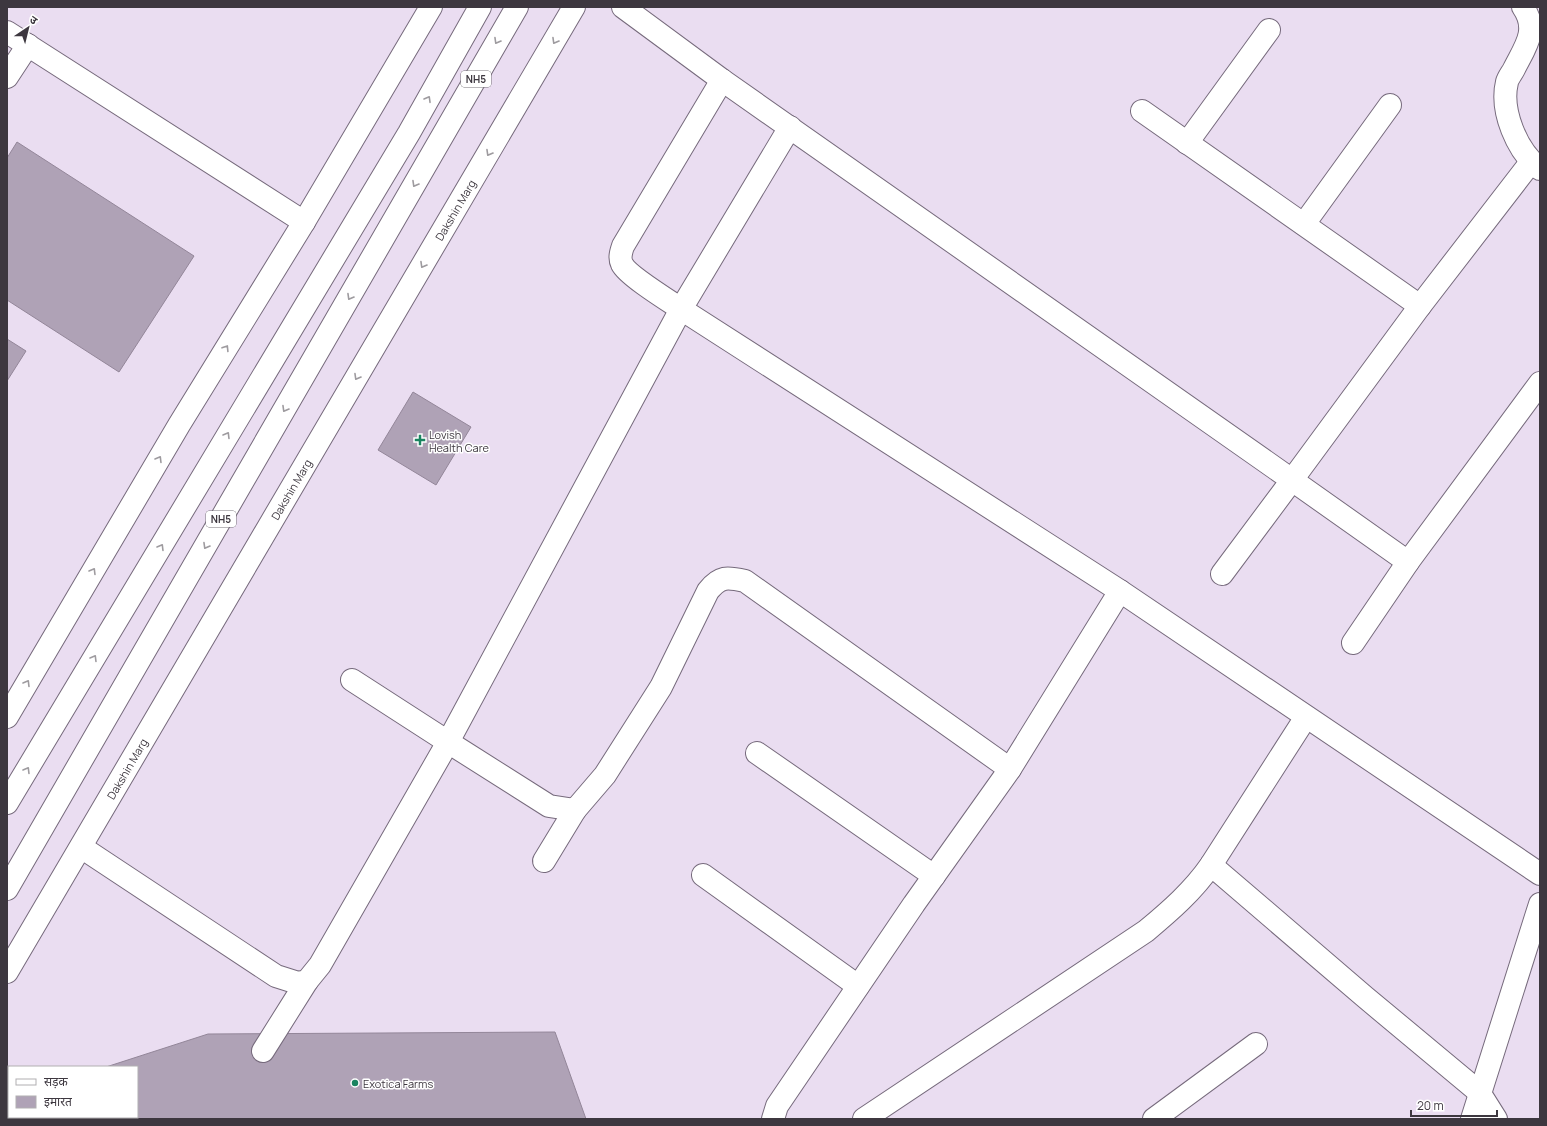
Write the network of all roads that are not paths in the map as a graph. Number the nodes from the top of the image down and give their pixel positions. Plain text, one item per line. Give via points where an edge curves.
1 (431, 7) edge
2 (480, 7) edge
3 (517, 7) edge
4 (574, 7) edge
5 (623, 7) edge
6 (1523, 7) edge
7 (1269, 30) dead end
8 (7, 32) edge
9 (28, 45) junction
10 (7, 77) edge
11 (722, 80) junction
12 (1390, 105) dead end
13 (1142, 111) dead end
14 (790, 127) junction
15 (1187, 143) junction
16 (1535, 166) edge
17 (304, 222) junction
18 (1304, 224) junction
19 (1420, 306) junction
20 (681, 309) junction
21 (1540, 383) edge
22 (1292, 480) junction
23 (1408, 562) junction
24 (1222, 574) dead end
25 (1120, 591) junction
26 (1353, 643) dead end
27 (352, 680) dead end
28 (1306, 716) junction
29 (7, 717) edge
30 (448, 742) junction
31 (757, 753) dead end
32 (1010, 769) junction
33 (7, 803) edge
34 (575, 810) junction
35 (81, 847) junction
36 (544, 861) dead end
37 (1211, 865) junction
38 (1540, 874) edge
39 (703, 875) dead end
40 (934, 876) junction
41 (7, 889) edge
42 (1540, 904) edge
43 (7, 972) edge
44 (307, 981) junction
45 (858, 986) junction
46 (1256, 1044) dead end
47 (263, 1051) dead end
48 (1479, 1092) junction
49 (773, 1119) edge
50 (864, 1119) edge
51 (1154, 1119) edge
52 (1472, 1119) edge
53 (1496, 1119) edge

1 - 17 main road
33 -> 2 main road, NH5 via 408,133
3 -> 41 main road, NH5
4 -> 35 main road, Dakshin Marg
5 - 11 main road
6 - 16 main road via 1529,16 1531,29 1526,45 1507,82 1505,106 1512,131
7 - 15 main road
8 - 9 main road
9 - 10 main road
9 - 17 main road
11 - 14 main road
11 - 20 main road via 623,246 620,256 622,265 632,275
12 - 18 main road
13 - 15 main road
14 - 20 main road
14 - 22 main road
15 - 18 main road
16 - 19 main road
29 -> 17 main road via 179,425
18 - 19 main road
19 - 22 main road
20 - 25 main road
20 - 30 main road
21 - 23 main road
22 - 23 main road
22 - 24 main road
23 - 26 main road
25 - 28 main road
25 - 32 main road
27 - 30 main road
28 - 37 main road
28 - 38 main road
30 - 34 main road via 549,806
30 - 44 main road via 320,965
31 - 40 main road
32 - 34 main road via 745,581 728,578 715,583 708,591 661,687 605,775
32 - 40 main road
34 - 36 main road
35 - 43 main road, Dakshin Marg
35 - 44 main road via 276,976 298,983
37 - 48 main road
37 - 50 main road via 1173,908 1146,931
39 - 45 main road
40 - 45 main road
42 - 48 main road
44 - 47 main road
45 - 49 main road via 778,1106
46 - 51 main road
48 - 52 main road
48 - 53 main road

